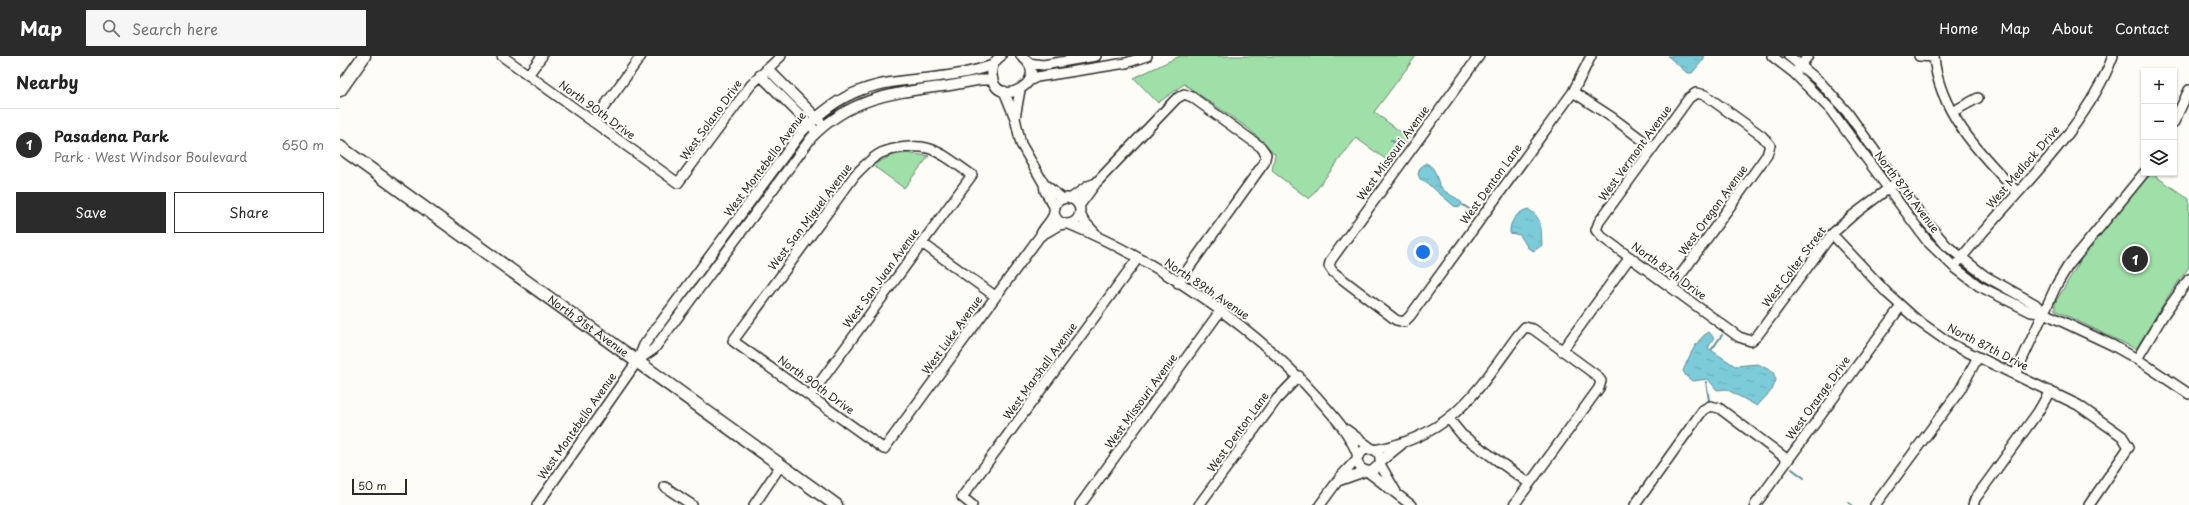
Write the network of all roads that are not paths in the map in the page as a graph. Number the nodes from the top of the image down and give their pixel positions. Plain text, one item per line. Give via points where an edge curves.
1 (364, 56) edge
2 (502, 56) edge
3 (542, 56) edge
4 (641, 56) edge
5 (782, 56) edge
6 (1021, 56) edge
7 (1096, 56) edge
8 (1147, 56) edge
9 (1479, 56) edge
10 (1591, 56) edge
11 (1772, 56) edge
12 (1789, 56) edge
13 (1808, 56) edge
14 (1919, 56) edge
15 (2113, 56) edge
16 (1934, 57) edge
17 (998, 59) edge
18 (1028, 63) junction
19 (1800, 65) junction
20 (768, 68) junction
21 (1794, 73) junction
22 (528, 75) junction
23 (760, 75) junction
24 (993, 80) junction
25 (1029, 81) junction
26 (340, 90) edge
27 (1020, 90) junction
28 (2189, 90) edge
29 (1004, 91) junction
30 (1574, 92) junction
31 (1978, 98) dead end
32 (1952, 112) junction
33 (816, 116) junction
34 (2177, 116) edge
35 (1015, 118) junction
36 (593, 122) junction
37 (809, 124) junction
38 (824, 125) junction
39 (817, 132) junction
40 (1770, 145) joint
41 (340, 147) edge
42 (1653, 148) junction
43 (972, 175) joint
44 (2142, 176) edge
45 (1897, 182) junction
46 (678, 183) joint
47 (1096, 183) junction
48 (1044, 184) junction
49 (1889, 189) junction
50 (2017, 192) junction
51 (1067, 199) junction
52 (1079, 209) junction
53 (1054, 210) junction
54 (1067, 224) junction
55 (1596, 230) joint
56 (1096, 234) junction
57 (1832, 234) junction
58 (1040, 236) junction
59 (922, 243) junction
60 (1630, 257) junction
61 (1138, 258) junction
62 (1961, 258) junction
63 (1954, 267) junction
64 (2189, 279) edge
65 (1178, 283) junction
66 (1672, 287) junction
67 (995, 296) junction
68 (1901, 306) junction
69 (1221, 310) junction
70 (2044, 313) junction
71 (1404, 322) joint
72 (733, 341) joint
73 (1750, 341) joint
74 (1562, 351) junction
75 (1978, 358) junction
76 (2137, 359) junction
77 (638, 360) junction
78 (2015, 375) junction
79 (1299, 376) junction
80 (2050, 391) junction
81 (2189, 394) edge
82 (810, 396) junction
83 (1449, 419) junction
84 (1344, 429) junction
85 (1402, 444) junction
86 (884, 449) joint
87 (1372, 449) junction
88 (1358, 457) junction
89 (1788, 460) junction
90 (1380, 462) junction
91 (781, 465) junction
92 (1367, 472) junction
93 (1338, 481) junction
94 (1529, 483) junction
95 (665, 487) dead end
96 (1398, 498) edge
97 (537, 505) edge
98 (692, 505) edge
99 (754, 505) edge
100 (836, 505) edge
101 (972, 505) edge
102 (1080, 505) edge
103 (1199, 505) edge
104 (1320, 505) edge
105 (1412, 505) edge
106 (1514, 505) edge
107 (1635, 505) edge
108 (1755, 505) edge
109 (1875, 505) edge
110 (1973, 505) edge
111 (2089, 505) edge

1 - 26 main road
2 - 22 street, North 90th Drive
3 - 22 street
4 - 36 street
5 - 20 street, West Solano Drive
6 - 18 street
7 - 18 street via 1043,65
8 - 25 street via 1126,63 1050,74
9 - 71 street, West Missouri Avenue via 1329,266 1333,272 1396,320
10 - 30 street, West Denton Lane
11 - 21 street, North 87th Avenue
12 - 19 street, North 87th Avenue
13 - 19 street
14 - 16 street
15 - 50 street, West Medlock Drive via 2092,97 2068,133 2044,164
16 - 32 street via 1940,83
17 - 24 street via 991,72
17 - 33 street, West Montebello Avenue via 967,72 885,82 866,87 848,95
18 - 25 street
19 - 21 street
19 - 45 street, North 87th Avenue via 1820,82 1847,112
20 - 23 street, West Solano Drive
20 - 33 street
21 - 49 street, North 87th Avenue via 1830,109
22 - 36 street, North 90th Drive
23 - 37 street
23 - 46 street, West Solano Drive
24 - 29 street
24 - 38 street, West Montebello Avenue via 886,95 853,106
25 - 27 street
27 - 29 street
27 - 35 street
28 - 34 street
29 - 35 street
30 - 42 street
30 - 71 street, West Denton Lane
31 - 32 street
32 - 50 street via 1979,152
33 - 37 street, West Montebello Avenue
33 - 38 street
35 - 48 street via 1021,144
36 - 46 street, North 90th Drive
37 - 39 street
37 - 77 street, West Montebello Avenue via 644,344
38 - 39 street, West Montebello Avenue
39 - 77 street, West Montebello Avenue via 654,349
40 - 42 street, West Vermont Avenue via 1762,136 1705,95 1696,93 1689,98
40 - 66 street, West Oregon Avenue via 1767,155
41 - 77 main road, North 91st Avenue
42 - 55 street, West Vermont Avenue via 1599,222
43 - 59 street, West San Juan Avenue
43 - 72 street, West San Miguel Avenue via 927,148 914,147 881,153 855,175
44 - 70 street via 2072,261 2057,284
45 - 49 street, West Colter Street
45 - 62 street, North 87th Avenue via 1935,233
47 - 51 street
47 - 52 street
47 - 65 street via 1176,99 1184,94 1192,97 1261,147 1266,154 1264,163
48 - 51 street
48 - 53 street
49 - 57 street, West Colter Street
49 - 63 street, North 87th Avenue via 1927,241
50 - 62 street, West Medlock Drive
51 - 52 street
51 - 53 street via 1056,204
52 - 54 street via 1076,220
52 - 56 street, North 89th Avenue
53 - 54 street via 1058,220
53 - 58 street, West Luke Avenue via 1053,218
54 - 56 street, North 89th Avenue
54 - 58 street, West Luke Avenue via 1059,224
55 - 60 street, North 87th Drive
56 - 61 street, North 89th Avenue
57 - 68 street, North 87th Drive
57 - 73 street, West Colter Street via 1757,336
58 - 67 street, West Luke Avenue
59 - 67 street
59 - 82 street, West San Juan Avenue
60 - 66 street, North 87th Drive
60 - 74 street
61 - 65 street, North 89th Avenue
61 - 101 street, West Marshall Avenue via 962,497
62 - 63 street, West Medlock Drive
62 - 70 street, North 87th Avenue via 1985,276 2035,304
63 - 70 street, North 87th Avenue via 1979,286 2001,298 2031,312
64 - 76 street
65 - 69 street, North 89th Avenue
66 - 73 street, North 87th Drive via 1739,337
67 - 86 street, West Luke Avenue
68 - 75 street, North 87th Drive via 1951,344
68 - 89 street, West Orange Drive
69 - 79 street, North 89th Avenue
69 - 102 street, West Missouri Avenue
70 - 76 street, North 87th Avenue via 2085,331
70 - 78 street
72 - 82 street, North 90th Drive
74 - 83 street via 1533,329 1525,327 1475,393
74 - 94 street via 1601,381 1599,388
75 - 78 street, North 87th Drive
75 - 109 street via 1960,390
76 - 81 street, North 87th Avenue
77 - 91 main road, North 91st Avenue
77 - 97 street, West Montebello Avenue
78 - 80 street, North 87th Drive
79 - 84 street, North 89th Avenue
79 - 103 street, West Denton Lane via 1277,399
80 - 110 street
80 - 111 street, North 87th Drive via 2078,405 2122,436 2128,447
82 - 86 street, North 90th Drive
83 - 85 street
83 - 94 street via 1462,435
84 - 87 street, North 89th Avenue
84 - 88 street, North 89th Avenue
85 - 87 street
85 - 90 street
87 - 88 street via 1362,451
87 - 90 street via 1378,453
88 - 92 street via 1358,465
88 - 93 street
89 - 107 street via 1719,408 1710,406 1703,410
89 - 108 street, West Orange Drive
90 - 92 street via 1376,470
90 - 96 street
91 - 99 street
91 - 100 main road, North 91st Avenue
92 - 93 street
92 - 96 street
93 - 104 street
94 - 106 street
95 - 98 street
96 - 105 street

